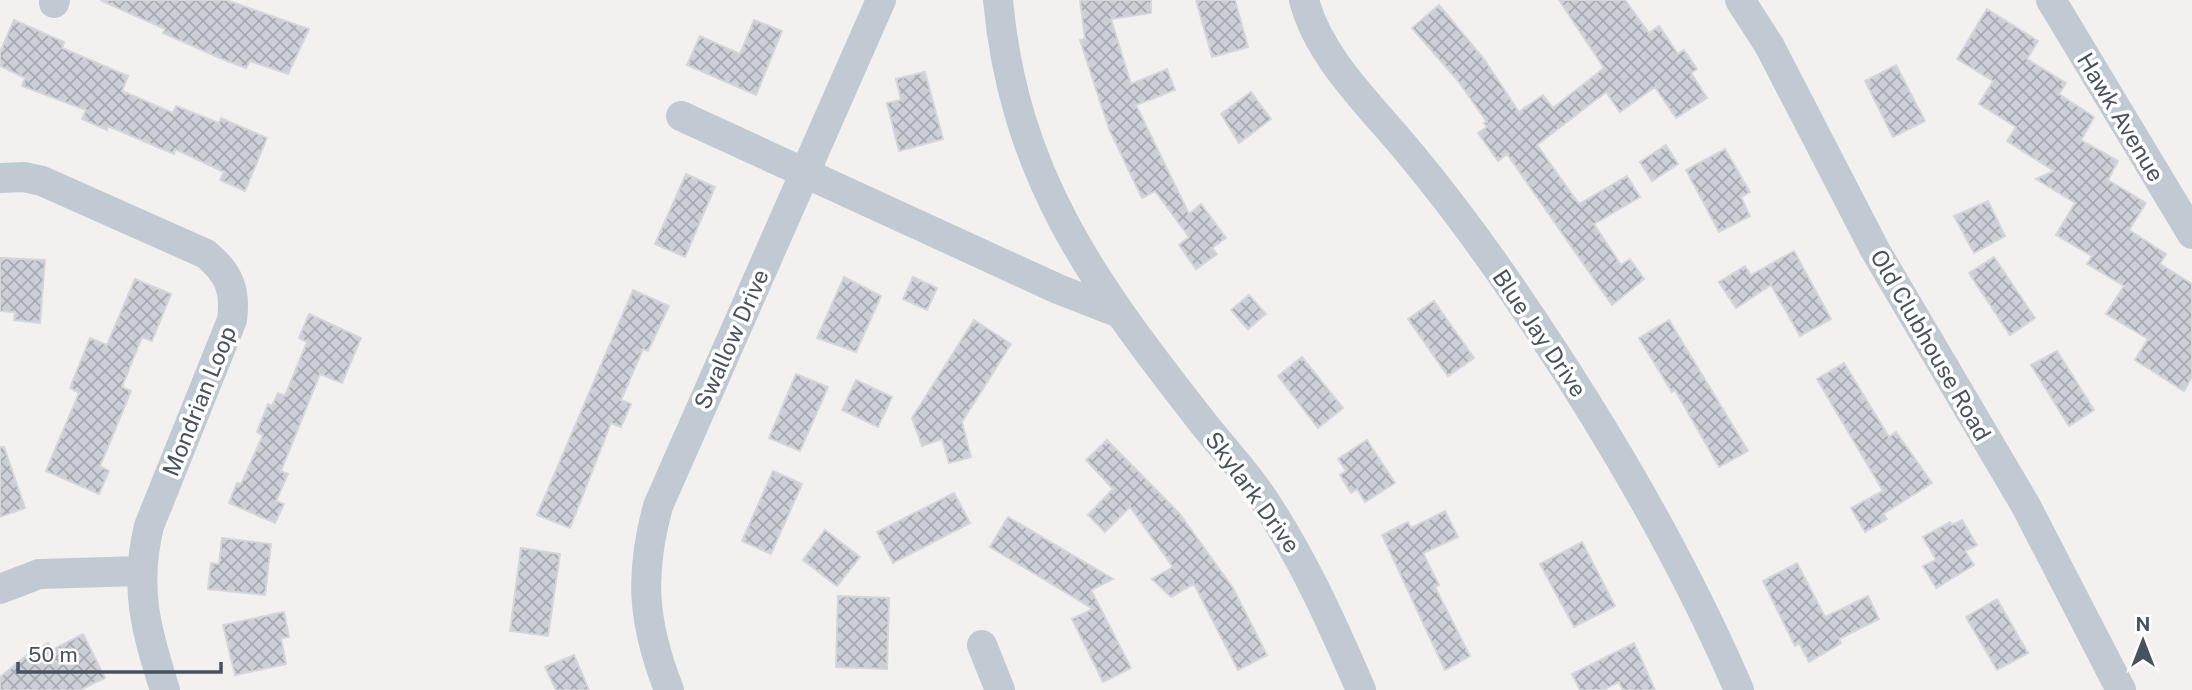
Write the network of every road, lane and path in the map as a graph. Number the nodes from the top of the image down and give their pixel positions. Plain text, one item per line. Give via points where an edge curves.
1 (881, 0) edge
2 (998, 0) edge
3 (1304, 0) edge
4 (1740, 0) edge
5 (2051, 0) edge
6 (681, 116) dead end
7 (805, 171) junction
8 (0, 178) edge
9 (2192, 234) edge
10 (1117, 312) junction
11 (141, 571) junction
12 (0, 589) edge
13 (982, 645) dead end
14 (165, 690) edge
15 (669, 690) edge
16 (1000, 690) edge
17 (1361, 690) edge
18 (1739, 690) edge
19 (2121, 690) edge

1 - 7 street, Swallow Drive
2 - 10 street, Skylark Drive via 1008,72 1024,132 1047,192
3 - 18 street, Blue Jay Drive via 1318,36 1337,64 1507,281 1602,428 1641,492
4 - 19 street, Old Clubhouse Road via 1769,45 1875,250 2026,506
5 - 9 street, Hawk Avenue
6 - 7 street
7 - 10 street
7 - 15 street, Swallow Drive via 658,506 648,543 646,611 653,648
8 - 11 street, Mondrian Loop via 42,181 206,254 231,282 232,320 149,526
10 - 17 street, Skylark Drive via 1261,495 1325,605
11 - 12 street via 39,574
11 - 14 street, Mondrian Loop via 141,604
13 - 16 street

